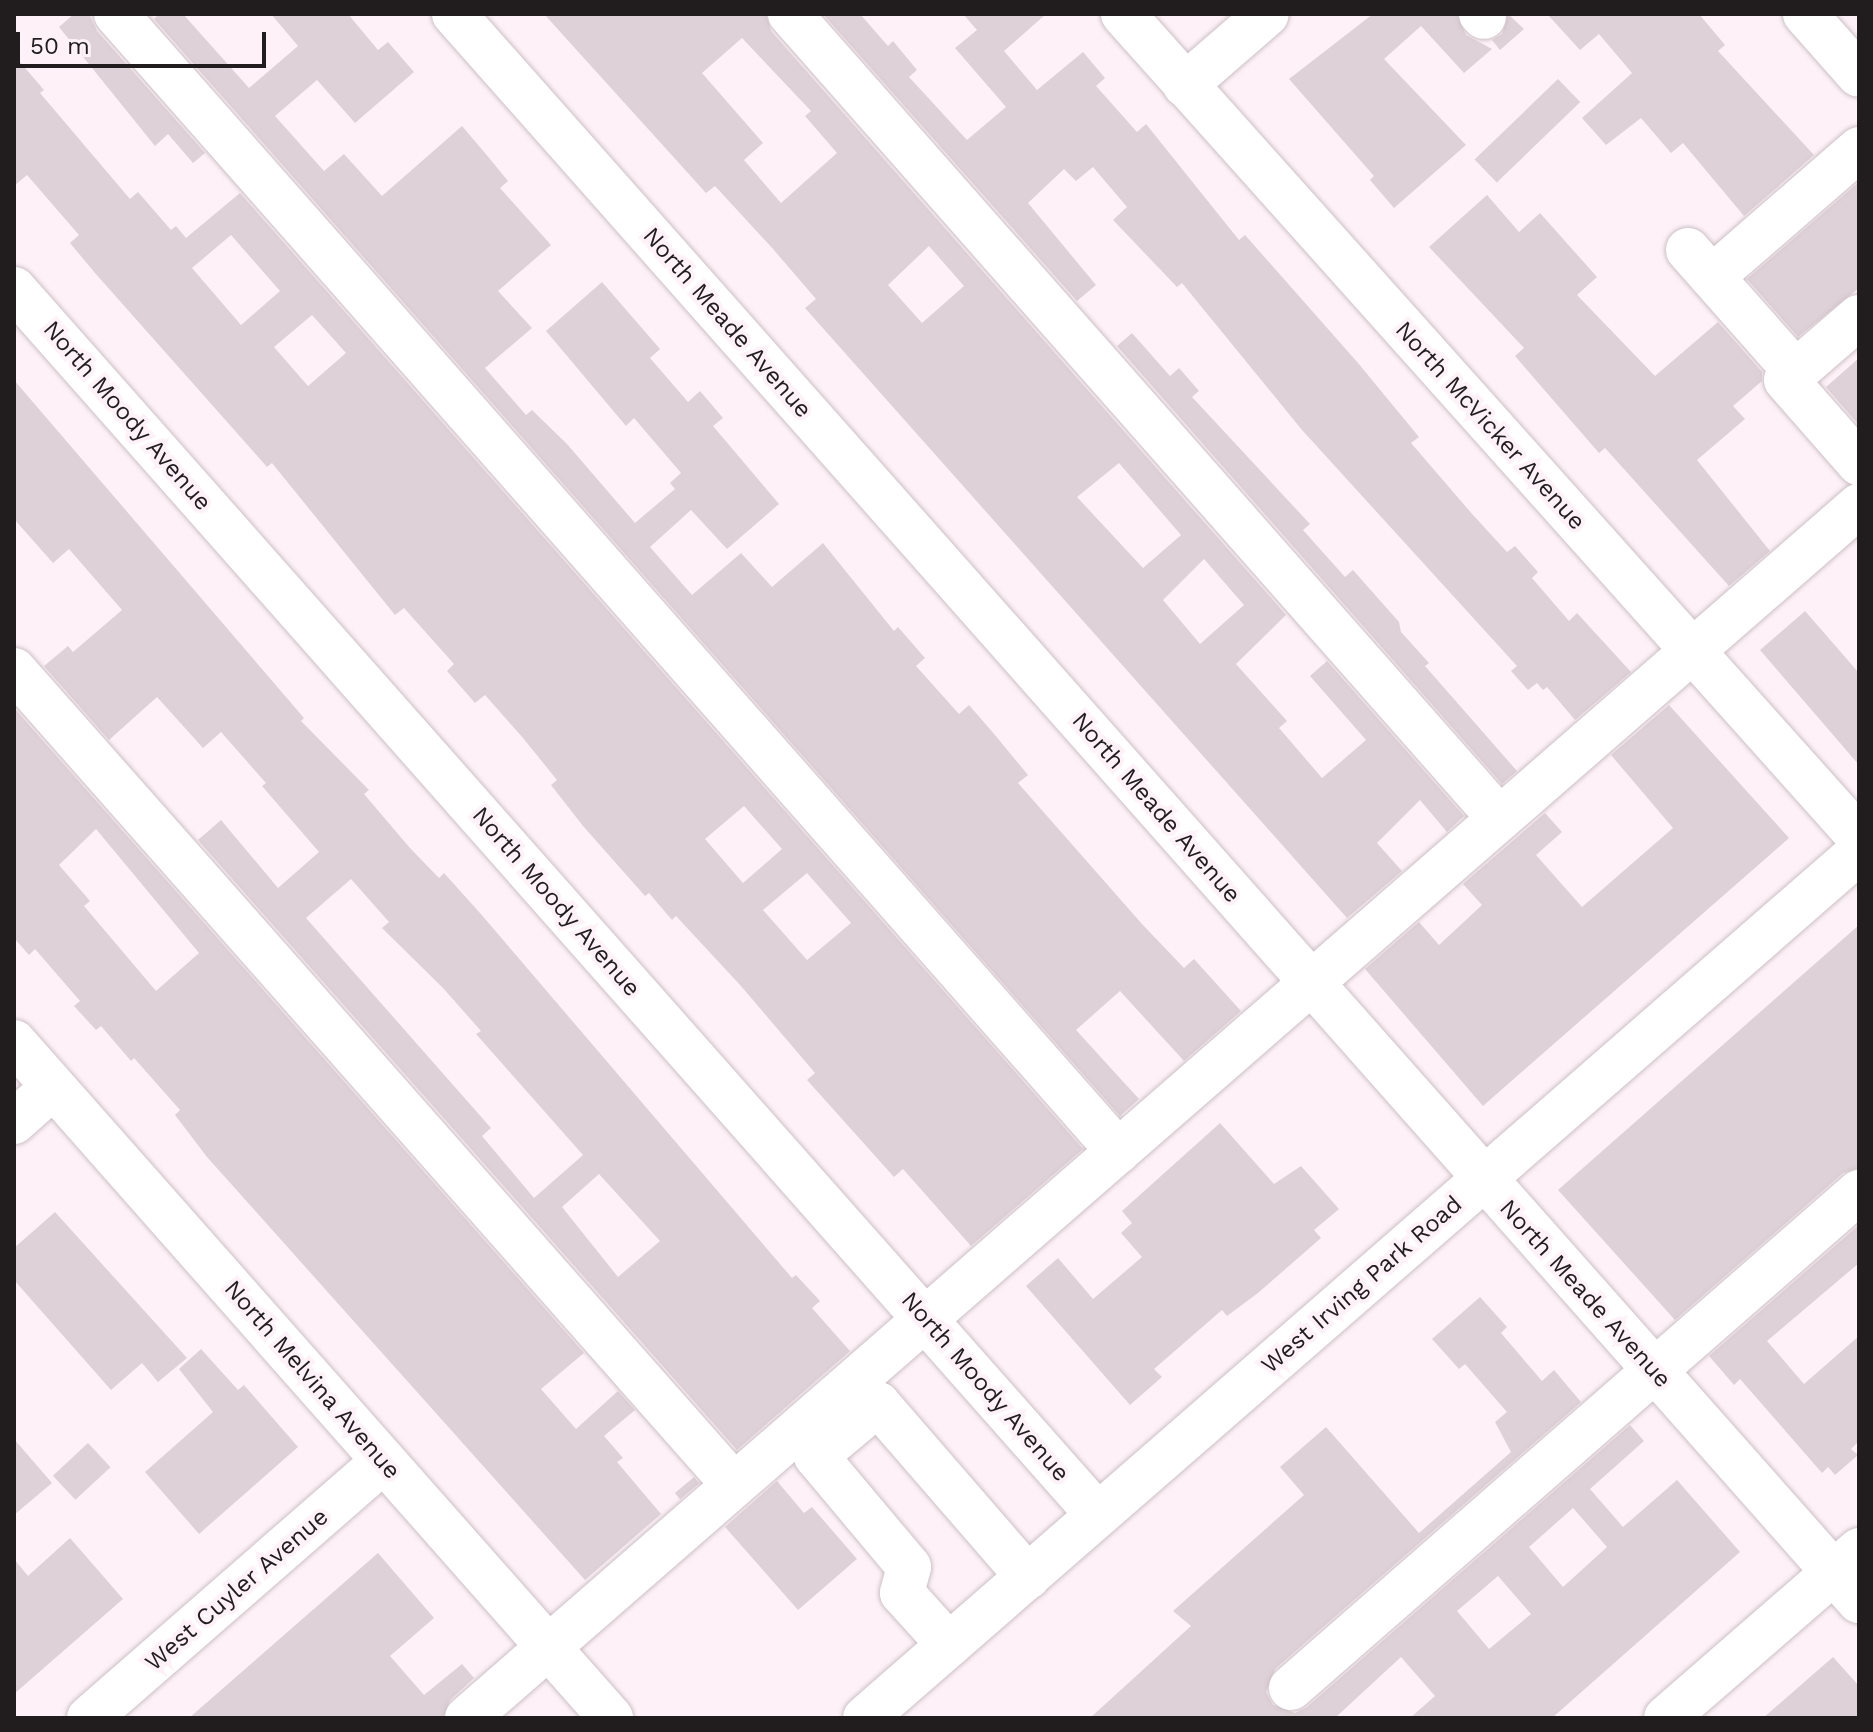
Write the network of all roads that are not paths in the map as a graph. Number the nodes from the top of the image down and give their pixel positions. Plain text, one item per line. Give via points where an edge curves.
1 (116, 14) edge
2 (454, 14) edge
3 (790, 14) edge
4 (1123, 14) edge
5 (1267, 14) edge
6 (1805, 14) edge
7 (1859, 75) edge
8 (1185, 85) junction
9 (1859, 149) edge
10 (14, 289) edge
11 (1859, 317) edge
12 (1796, 372) junction
13 (1859, 463) edge
14 (1859, 506) edge
15 (1692, 652) junction
16 (14, 670) edge
17 (1500, 819) junction
18 (1859, 837) edge
19 (1859, 852) edge
20 (1311, 984) junction
21 (14, 1042) edge
22 (53, 1087) junction
23 (14, 1122) edge
24 (1118, 1151) junction
25 (1483, 1179) junction
26 (1859, 1192) edge
27 (925, 1319) junction
28 (1654, 1371) junction
29 (806, 1444) junction
30 (384, 1461) junction
31 (734, 1485) junction
32 (1098, 1515) junction
33 (1850, 1574) edge
34 (1028, 1577) junction
35 (949, 1645) junction
36 (548, 1647) junction
37 (1291, 1688) dead end
38 (89, 1718) edge
39 (467, 1718) edge
40 (611, 1718) edge
41 (865, 1718) edge
42 (1666, 1718) edge

1 - 24 street
2 - 20 street, North Meade Avenue
3 - 17 street
4 - 8 street, North McVicker Avenue
5 - 8 street
6 - 7 street
8 - 15 street, North McVicker Avenue
9 - 12 street via 1700,264
10 - 27 street, North Moody Avenue
11 - 12 street
12 - 13 street via 1786,380
14 - 15 street
15 - 17 street
15 - 18 street, North McVicker Avenue
16 - 31 street
17 - 20 street
19 - 25 street, West Irving Park Road
20 - 24 street
20 - 25 street, North Meade Avenue
21 - 22 street, North Melvina Avenue
22 - 23 street
22 - 30 street, North Melvina Avenue
24 - 27 street
25 - 28 street, North Meade Avenue
25 - 32 street, West Irving Park Road
26 - 28 street
27 - 29 street
27 - 32 street, North Moody Avenue
28 - 33 street, North Meade Avenue
28 - 37 street
29 - 31 street
29 - 34 street via 878,1404
29 - 35 street via 909,1567 902,1593
30 - 36 street, North Melvina Avenue
30 - 38 street, West Cuyler Avenue
31 - 36 street
32 - 34 street, West Irving Park Road
33 - 42 street
34 - 35 street, West Irving Park Road
35 - 41 street, West Irving Park Road
36 - 39 street
36 - 40 street, North Melvina Avenue

